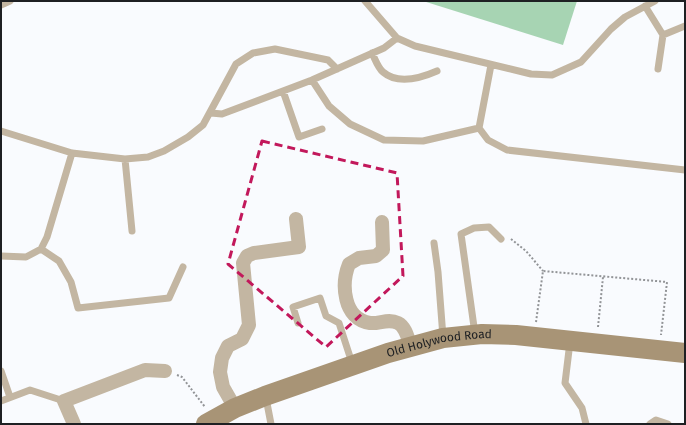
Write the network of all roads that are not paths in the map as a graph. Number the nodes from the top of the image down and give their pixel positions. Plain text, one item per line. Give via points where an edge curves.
1 (10, 1) edge
2 (365, 1) edge
3 (655, 1) edge
4 (1, 5) edge
5 (645, 6) junction
6 (685, 26) edge
7 (663, 34) junction
8 (397, 38) junction
9 (372, 53) junction
10 (491, 65) junction
11 (337, 69) junction
12 (658, 69) dead end
13 (437, 71) dead end
14 (312, 80) junction
15 (283, 91) junction
16 (211, 113) junction
17 (479, 128) junction
18 (322, 129) dead end
19 (1, 132) edge
20 (72, 153) junction
21 (125, 159) junction
22 (685, 170) edge
23 (296, 219) dead end
24 (382, 222) dead end
25 (132, 231) dead end
26 (501, 238) dead end
27 (434, 243) dead end
28 (41, 249) junction
29 (1, 256) edge
30 (183, 267) dead end
31 (298, 323) dead end
32 (475, 334) junction
33 (443, 338) junction
34 (570, 342) junction
35 (411, 347) junction
36 (685, 353) edge
37 (353, 365) junction
38 (1, 371) edge
39 (164, 371) road end
40 (265, 396) junction
41 (10, 397) junction
42 (1, 401) edge
43 (64, 401) junction
44 (235, 408) junction
45 (210, 422) edge
46 (74, 424) edge
47 (271, 424) edge
48 (586, 424) edge
49 (650, 424) edge
50 (668, 424) edge

1 - 4 lane
2 - 8 lane
3 - 5 lane
5 - 7 lane
5 - 10 lane via 625,16 581,62 568,69 552,75 531,74
6 - 7 lane
7 - 12 lane
8 - 9 lane
8 - 10 lane via 415,46
9 - 11 lane
9 - 13 lane via 382,71 389,76 400,79 423,78
10 - 17 lane
11 - 14 lane
11 - 16 lane via 328,60 275,49 252,53 236,64
14 - 15 lane
14 - 17 lane via 329,106 350,124 384,140 423,141
15 - 16 lane via 222,114
15 - 18 lane via 299,137
16 - 21 lane via 203,125 164,151 148,157
17 - 22 lane via 488,140 507,150
19 - 20 lane
20 - 21 lane
20 - 28 lane via 47,237
21 - 25 lane
23 - 44 street via 300,248 254,253 247,256 243,263 249,325 242,338 228,346 222,358 220,372 224,387
24 - 35 street via 382,250 376,256 359,258 349,264 344,281 345,296 351,310 361,320 372,323 392,321 400,325
26 - 32 lane via 489,227 474,228 461,234
27 - 33 lane
28 - 29 lane via 26,257
28 - 30 lane via 59,261 71,282 78,308 169,298
31 - 37 lane via 293,307 320,298 326,316 340,323
32 - 33 street, Old Holywood Road
32 - 34 street, Old Holywood Road
33 - 35 street, Old Holywood Road
34 - 36 street, Old Holywood Road
34 - 48 lane via 565,383 582,408
35 - 37 street, Old Holywood Road
37 - 40 street, Old Holywood Road
38 - 41 lane
39 - 43 street via 145,370
40 - 44 street, Old Holywood Road
40 - 47 lane
41 - 42 lane
41 - 43 lane via 30,390
43 - 46 street
44 - 45 street, Old Holywood Road
49 - 50 lane via 656,420

